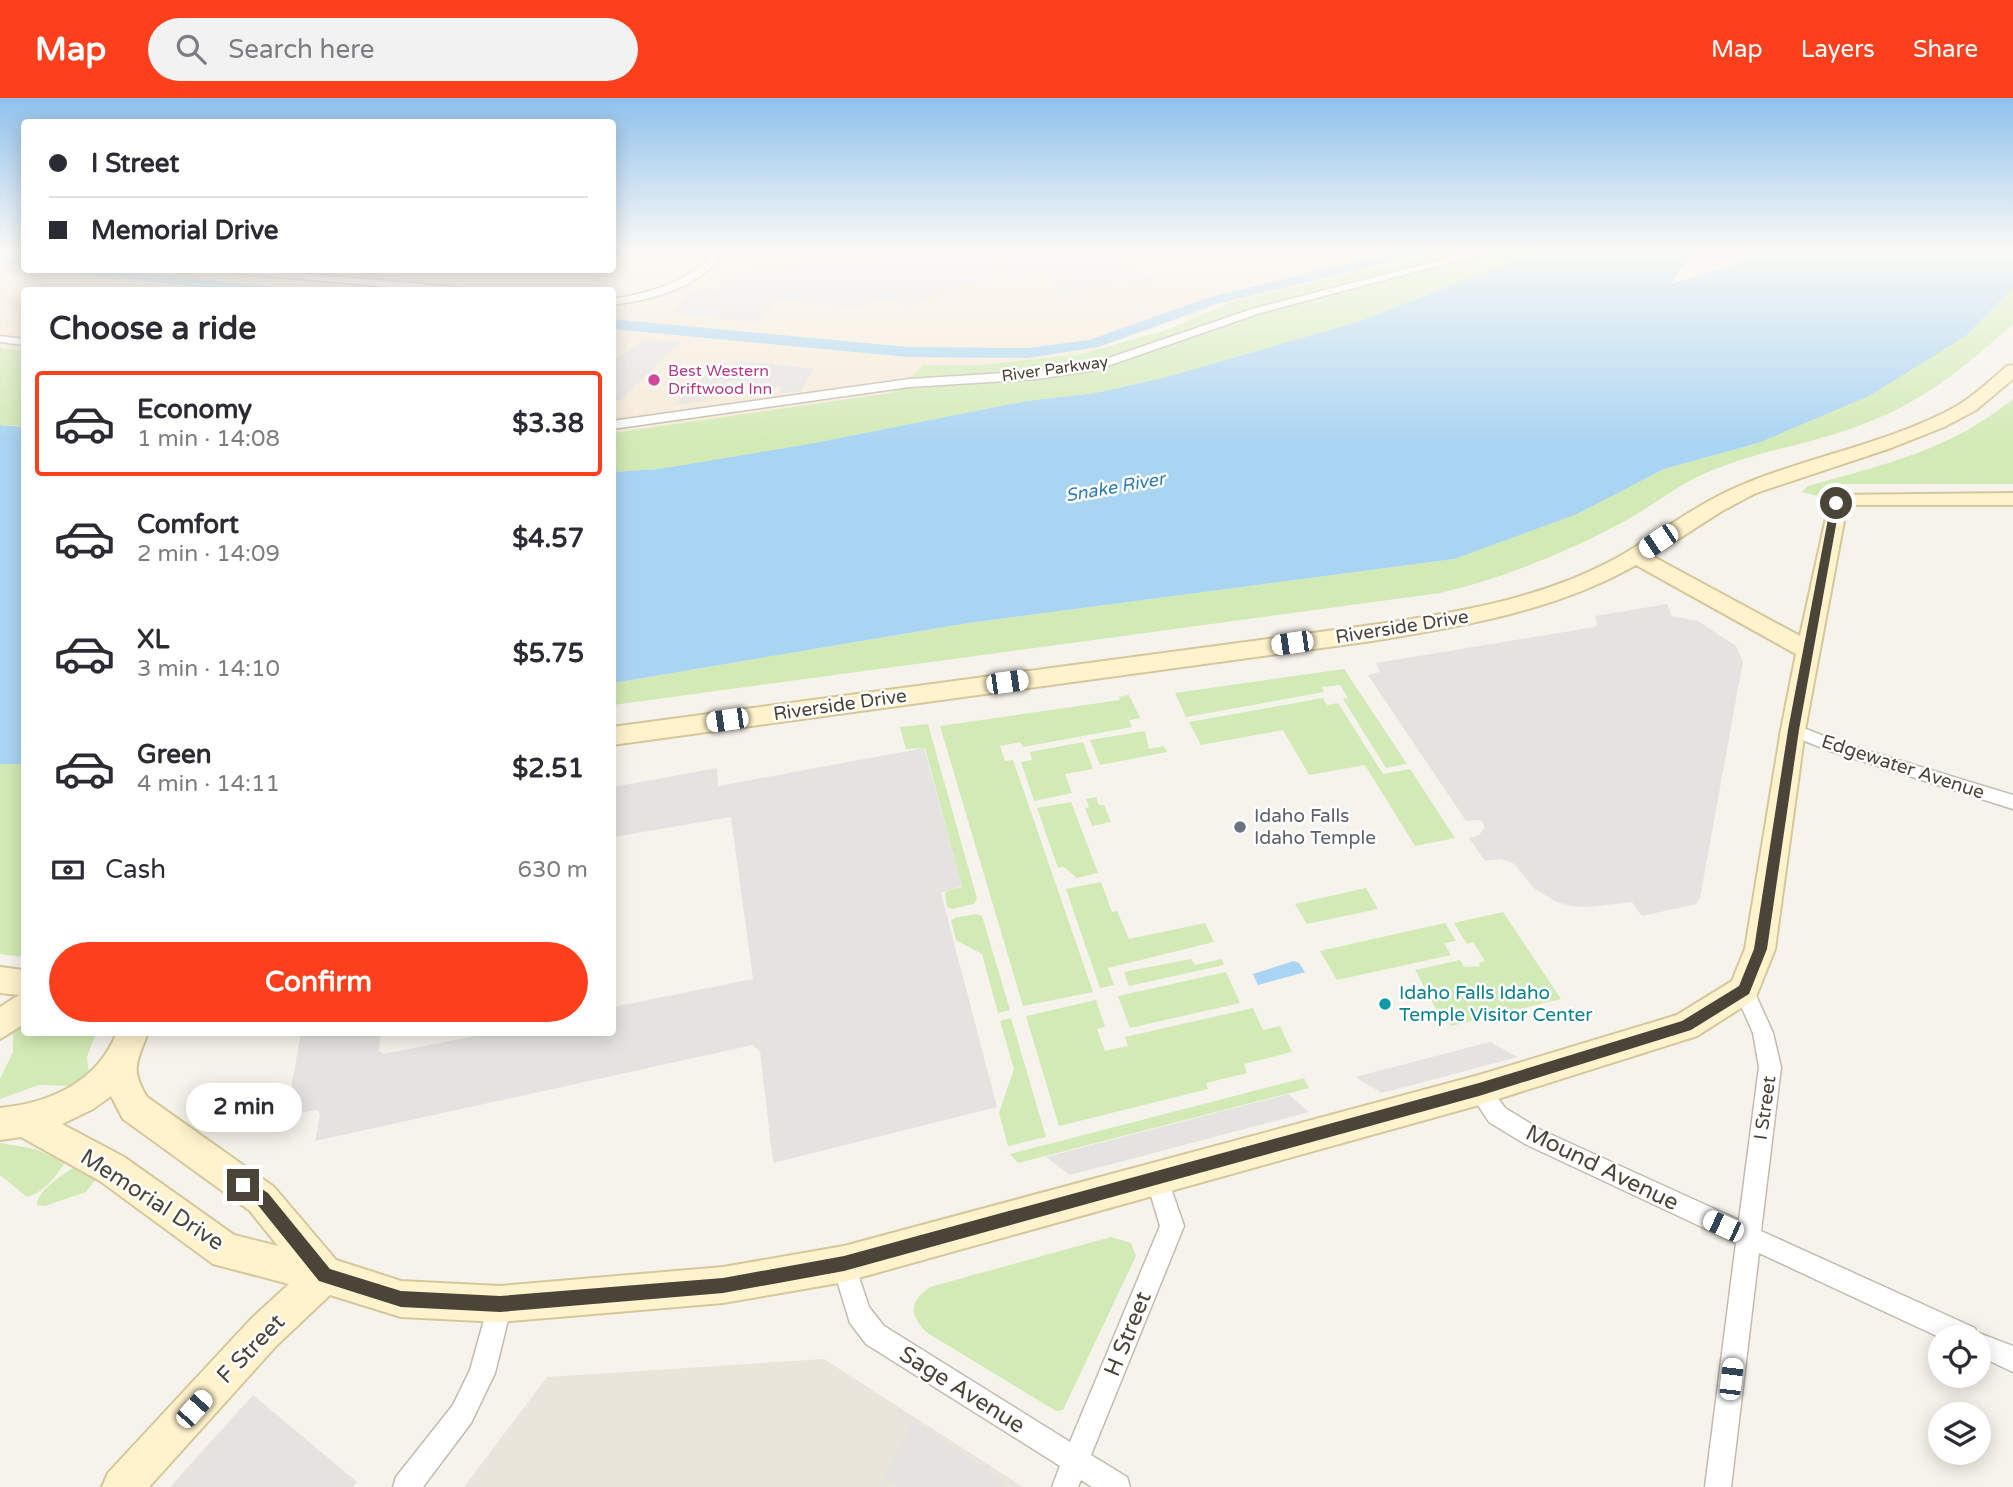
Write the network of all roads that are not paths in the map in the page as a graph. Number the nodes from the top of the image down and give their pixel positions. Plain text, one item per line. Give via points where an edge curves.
1 (1237, 317) edge
2 (0, 339) edge
3 (21, 342) edge
4 (2013, 370) edge
5 (616, 424) edge
6 (2013, 499) edge
7 (1636, 556) junction
8 (1810, 652) junction
9 (1793, 730) junction
10 (616, 735) edge
11 (2013, 802) edge
12 (0, 980) edge
13 (21, 983) edge
14 (1744, 990) junction
15 (21, 1009) edge
16 (0, 1025) edge
17 (141, 1036) edge
18 (125, 1051) edge
19 (1479, 1090) junction
20 (13, 1123) edge
21 (1157, 1179) junction
22 (1747, 1237) junction
23 (844, 1264) junction
24 (325, 1275) junction
25 (500, 1304) junction
26 (1940, 1325) edge
27 (1991, 1349) edge
28 (2013, 1359) edge
29 (1076, 1462) junction
30 (122, 1487) edge
31 (407, 1487) edge
32 (1065, 1487) edge
33 (1117, 1487) edge
34 (1718, 1487) edge

1 - 5 street, River Parkway via 1096,366 1037,375 909,383
2 - 3 street
4 - 7 street, Riverside Drive via 1966,408 1934,426 1720,501
6 - 8 street via 1838,499
7 - 8 street
7 - 10 street, Riverside Drive via 1529,603 1458,620
8 - 9 street
9 - 11 street, Edgewater Avenue
9 - 14 street via 1760,949
12 - 13 street
14 - 19 street, Memorial Drive via 1686,1026
14 - 22 street, I Street via 1763,1032 1770,1067
15 - 16 street
17 - 18 main road
18 - 20 main road via 101,1083 78,1101 52,1114
18 - 24 street via 124,1089 135,1108 262,1199
19 - 21 street, Memorial Drive
19 - 22 street, Mound Avenue via 1497,1115 1533,1138
20 - 24 street, Memorial Drive via 112,1169 226,1251
21 - 23 street, Memorial Drive
21 - 29 street, H Street via 1172,1226
22 - 26 street, Mound Avenue
22 - 34 street, I Street
23 - 25 street, Memorial Drive via 723,1285
23 - 29 street, Sage Avenue via 859,1314 875,1335
24 - 25 street, Memorial Drive via 401,1299
24 - 30 street, F Street via 264,1332
25 - 31 street via 482,1373 462,1414
27 - 28 street
29 - 32 street, H Street
29 - 33 street, Sage Avenue

